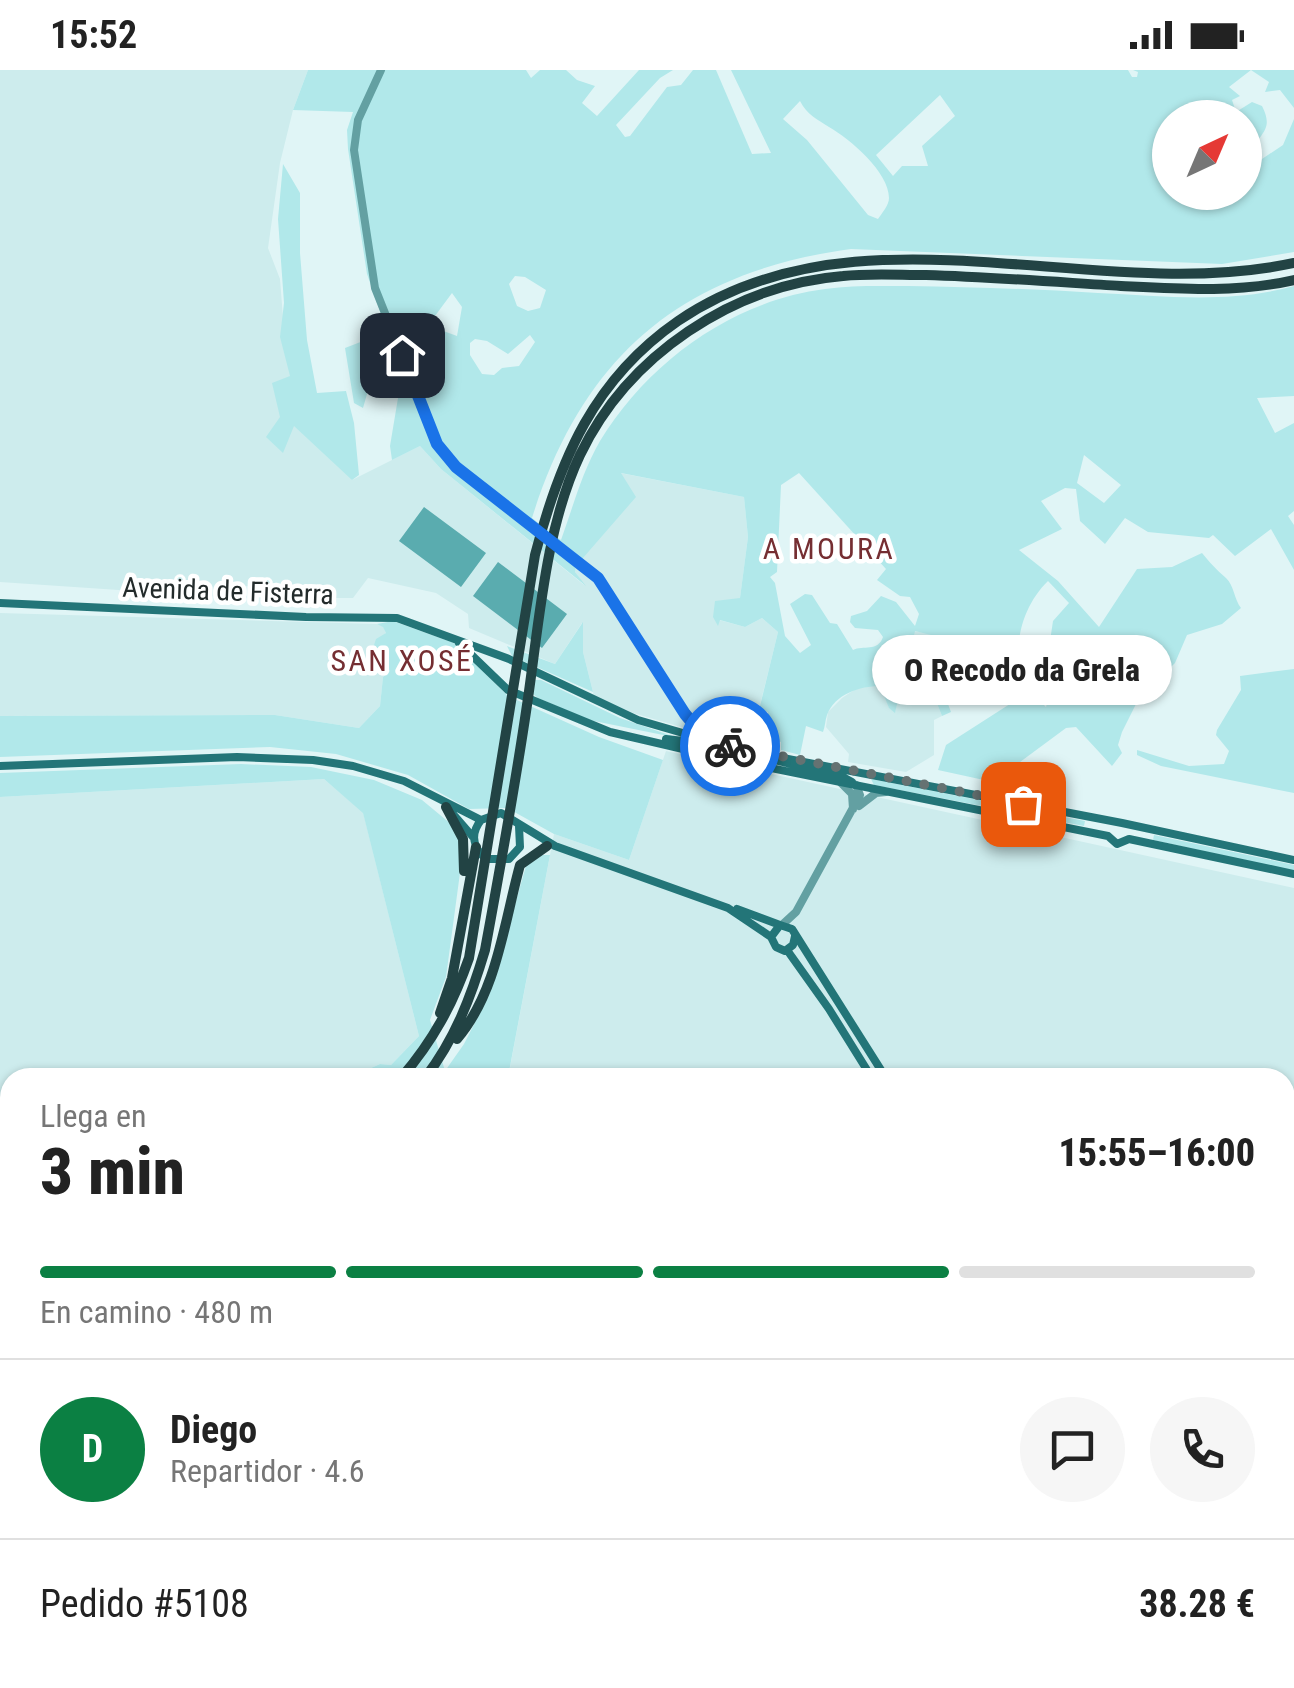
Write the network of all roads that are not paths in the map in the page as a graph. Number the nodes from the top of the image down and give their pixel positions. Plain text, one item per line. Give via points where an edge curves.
1 (381, 70) edge
2 (1294, 262) edge
3 (1294, 280) edge
4 (0, 603) edge
5 (452, 637) junction
6 (560, 684) junction
7 (537, 703) junction
8 (685, 714) junction
9 (694, 725) junction
10 (592, 726) junction
11 (676, 732) junction
12 (690, 736) junction
13 (721, 744) junction
14 (762, 754) junction
15 (0, 766) edge
16 (840, 782) junction
17 (856, 785) junction
18 (888, 792) junction
19 (443, 803) junction
20 (853, 813) junction
21 (480, 820) junction
22 (1120, 824) junction
23 (519, 826) junction
24 (1108, 836) junction
25 (1128, 839) junction
26 (475, 843) junction
27 (551, 846) junction
28 (518, 851) junction
29 (1294, 860) edge
30 (1294, 874) edge
31 (465, 896) junction
32 (728, 908) junction
33 (504, 928) junction
34 (788, 928) junction
35 (770, 936) junction
36 (787, 950) junction
37 (446, 1051) junction
38 (417, 1058) junction
39 (409, 1068) edge
40 (432, 1068) edge
41 (866, 1068) edge
42 (879, 1068) edge

1 - 8 street via 354,150 362,219 375,288 437,444 456,467 598,578
2 - 38 highway via 1200,276 839,261 754,280 667,329 607,386 553,489 535,554 469,958 453,1002
3 - 37 highway via 1203,291 842,276 734,304 640,371 581,454 558,524 485,950
4 - 5 main road, Avenida de Fisterra via 397,618
5 - 6 main road, Avenida de Fisterra
5 - 7 main road, Avenida de Fisterra via 508,690
6 - 7 main road via 528,678 525,689
6 - 11 main road, Avenida de Fisterra
7 - 10 main road, Avenida de Fisterra
8 - 9 street
8 - 11 street
9 - 12 street
9 - 13 street
10 - 12 main road via 676,741
10 - 16 main road, Avenida de Fisterra
11 - 12 main road, Avenida de Fisterra
12 - 13 main road, Avenida de Fisterra
13 - 14 main road, Avenida de Fisterra
14 - 17 main road
14 - 22 main road, Avenida de Fisterra
15 - 19 main road via 284,757 382,773
16 - 17 main road, Avenida de Fisterra
16 - 20 street via 852,794
17 - 18 main road, Avenida de Fisterra
17 - 20 street via 860,795
18 - 20 street
18 - 24 main road, Avenida de Fisterra
19 - 21 main road
19 - 26 main road
19 - 31 highway via 463,839
20 - 34 street
21 - 23 main road via 501,813
21 - 26 main road
22 - 24 main road
22 - 25 main road via 1130,831
22 - 29 main road, Avenida de Fisterra
23 - 27 main road
23 - 28 main road
24 - 25 main road, Avenida de Fisterra via 1117,844
25 - 30 main road, Avenida de Fisterra
26 - 28 main road via 494,861
26 - 31 highway
27 - 28 main road
27 - 32 main road
27 - 33 highway via 520,865
28 - 33 highway
31 - 38 highway via 448,992
32 - 34 main road
32 - 35 main road
33 - 37 highway via 471,1020
34 - 35 main road
34 - 36 main road
34 - 42 main road
35 - 36 main road
36 - 41 main road
37 - 40 highway
38 - 39 highway

